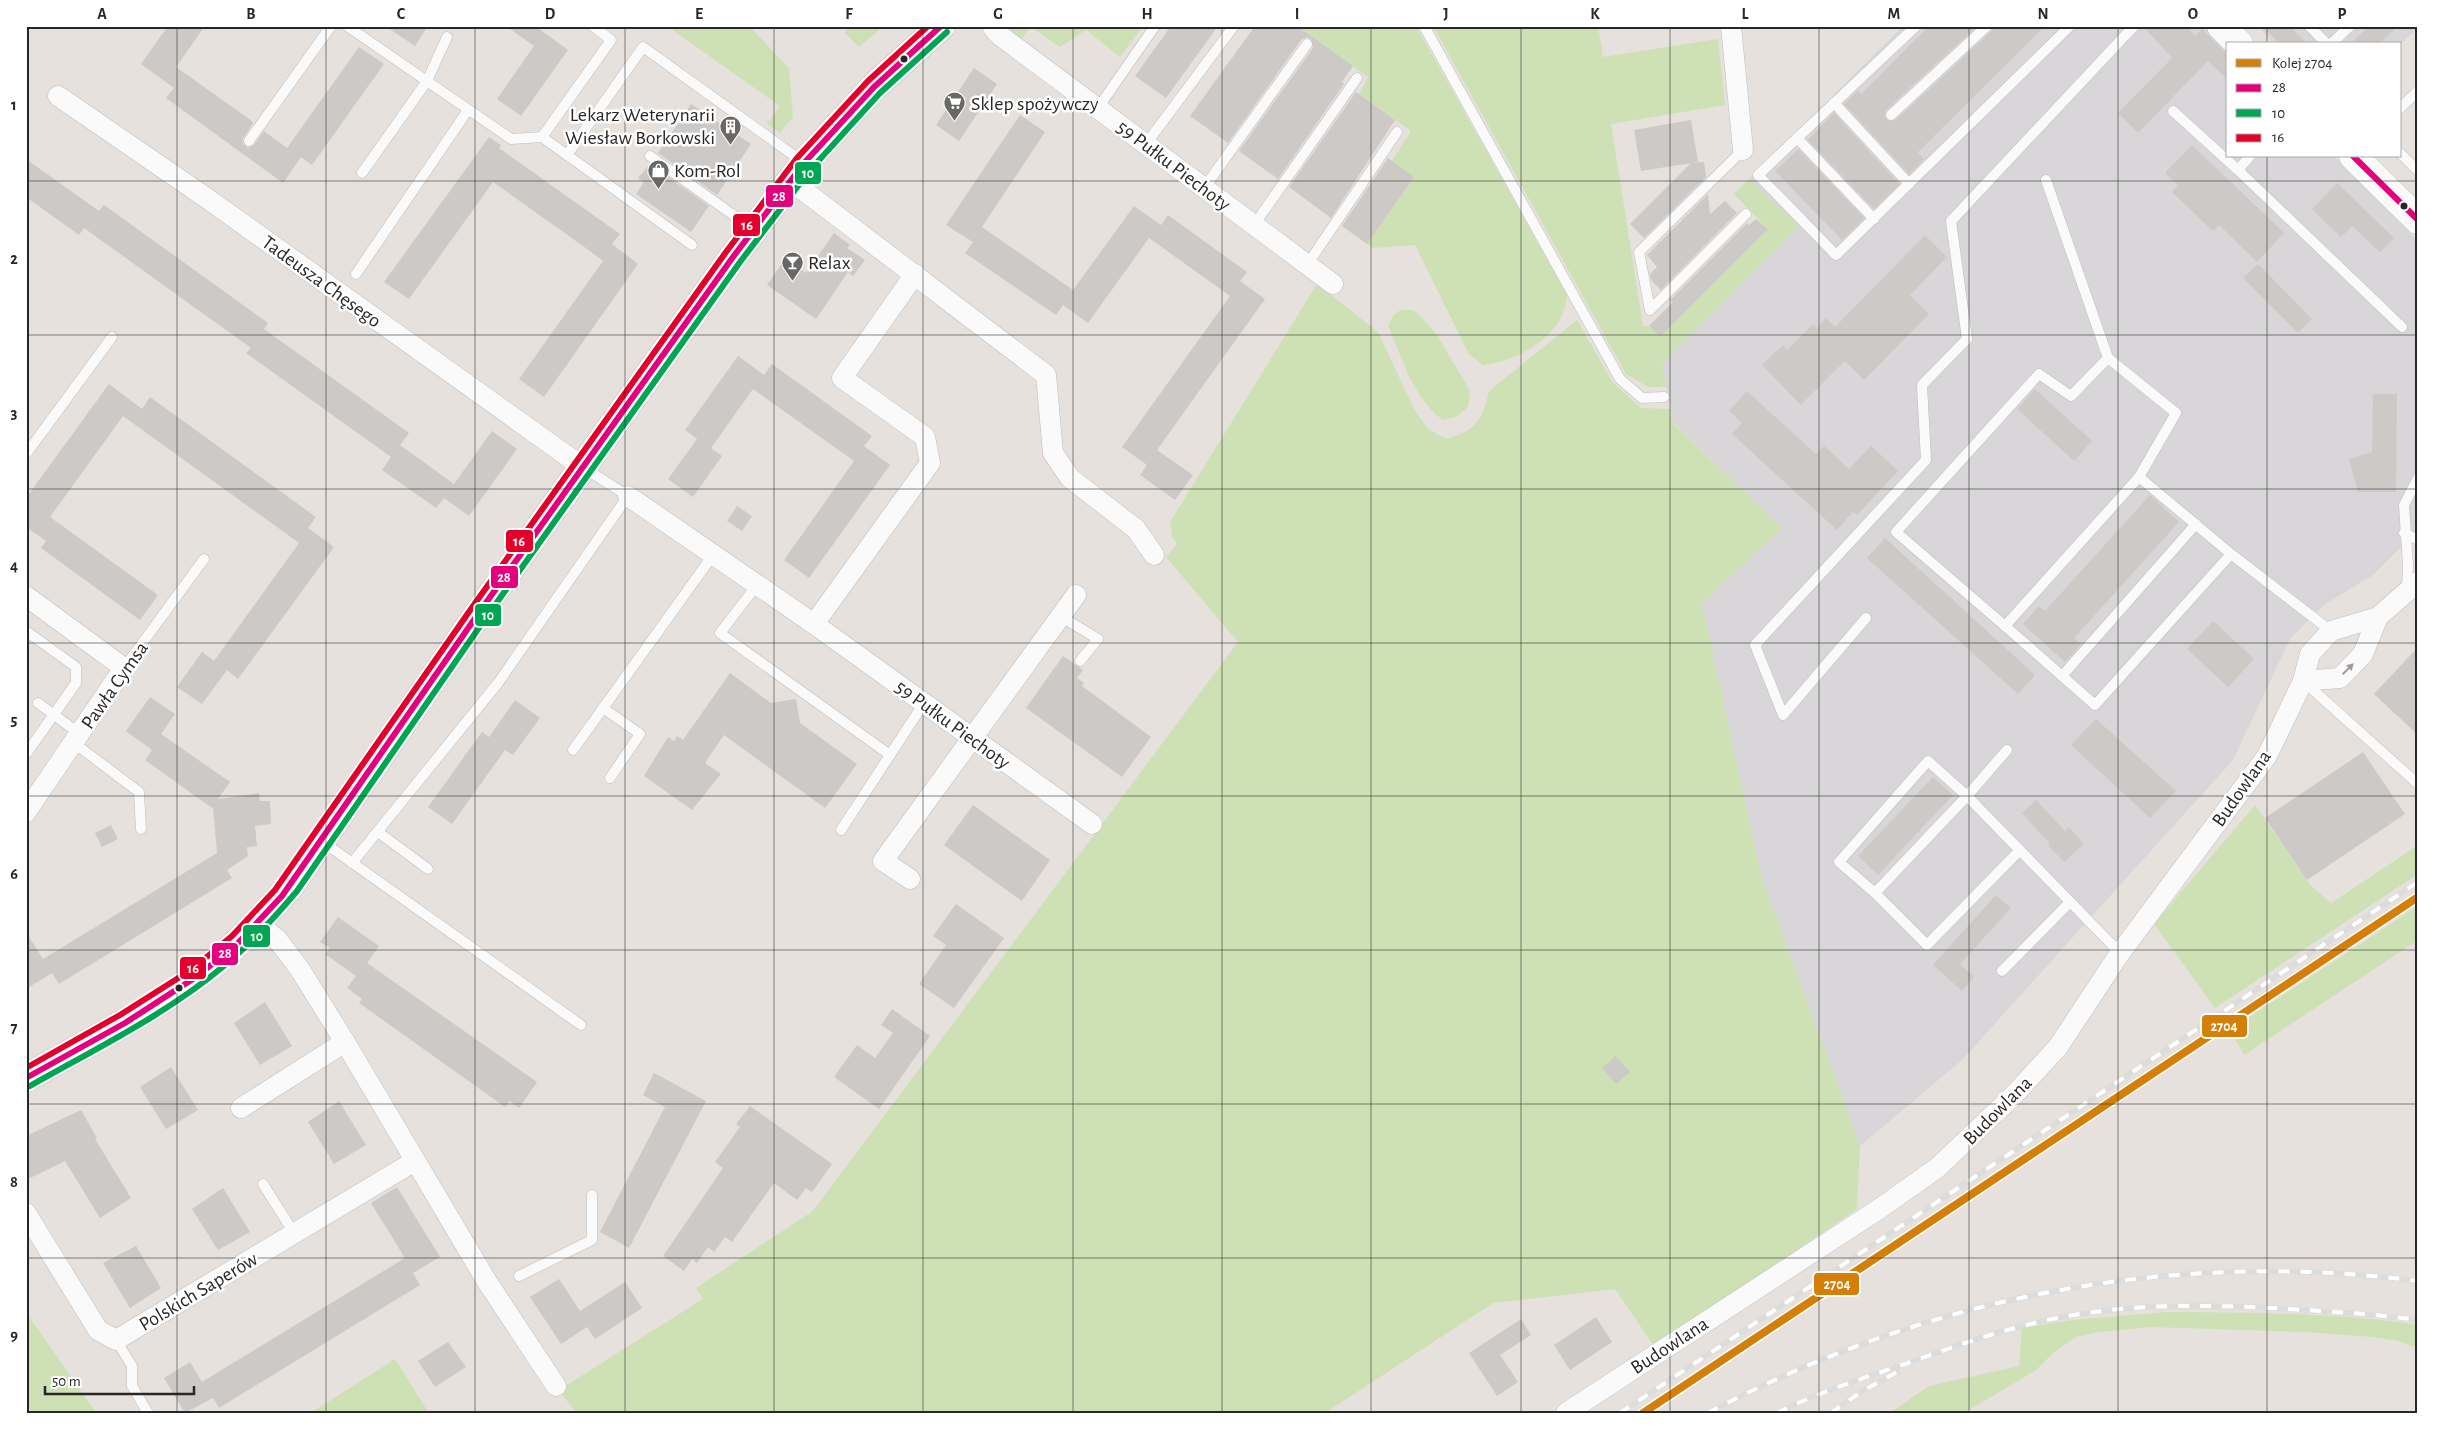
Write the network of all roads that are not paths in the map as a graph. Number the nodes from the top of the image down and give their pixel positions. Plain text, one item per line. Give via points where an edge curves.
1 (332, 26) edge
2 (347, 26) edge
3 (593, 26) edge
4 (941, 26) edge
5 (992, 26) edge
6 (1155, 26) edge
7 (1234, 26) edge
8 (1424, 26) edge
9 (1731, 26) edge
10 (1916, 26) edge
11 (1986, 26) edge
12 (2070, 26) edge
13 (2134, 26) edge
14 (2221, 26) edge
15 (2309, 26) edge
16 (2350, 26) edge
17 (447, 37) dead end
18 (2237, 42) edge
19 (2327, 42) edge
20 (2331, 42) edge
21 (1307, 44) dead end
22 (1357, 78) dead end
23 (427, 81) junction
24 (2418, 91) edge
25 (58, 96) dead end
26 (1834, 103) junction
27 (2402, 106) edge
28 (1098, 108) junction
29 (468, 110) junction
30 (2173, 111) dead end
31 (1891, 114) dead end
32 (1397, 132) dead end
33 (542, 137) junction
34 (1797, 138) junction
35 (249, 141) dead end
36 (1146, 144) junction
37 (1743, 150) joint
38 (567, 155) junction
39 (2402, 155) edge
40 (650, 156) dead end
41 (2248, 158) edge
42 (2361, 160) edge
43 (2238, 170) junction
44 (797, 172) junction
45 (2418, 172) edge
46 (362, 173) dead end
47 (2046, 180) dead end
48 (1909, 184) junction
49 (1204, 188) junction
50 (1746, 214) dead end
51 (1874, 219) junction
52 (2418, 220) edge
53 (1254, 225) junction
54 (754, 229) junction
55 (692, 245) dead end
56 (1307, 265) junction
57 (356, 274) dead end
58 (915, 274) junction
59 (1333, 284) dead end
60 (2402, 326) dead end
61 (112, 337) dead end
62 (2108, 358) junction
63 (1664, 397) dead end
64 (26, 454) edge
65 (584, 468) junction
66 (2139, 477) junction
67 (2418, 478) edge
68 (628, 496) junction
69 (2196, 524) junction
70 (2404, 533) junction
71 (2418, 540) edge
72 (2232, 554) junction
73 (713, 555) junction
74 (1154, 556) dead end
75 (204, 559) dead end
76 (757, 585) junction
77 (2412, 588) edge
78 (1076, 595) dead end
79 (26, 596) edge
80 (1060, 616) junction
81 (2378, 617) junction
82 (1866, 618) dead end
83 (814, 624) junction
84 (2005, 626) junction
85 (26, 631) edge
86 (2331, 631) junction
87 (1080, 661) dead end
88 (124, 668) junction
89 (2062, 676) junction
90 (2303, 681) junction
91 (38, 703) dead end
92 (924, 703) junction
93 (602, 708) junction
94 (54, 715) junction
95 (971, 737) junction
96 (77, 739) junction
97 (573, 750) dead end
98 (2007, 750) dead end
99 (26, 754) edge
100 (890, 755) junction
101 (610, 778) dead end
102 (2418, 784) edge
103 (1967, 796) junction
104 (26, 812) edge
105 (1092, 824) dead end
106 (141, 830) dead end
107 (841, 830) dead end
108 (378, 832) junction
109 (322, 841) junction
110 (2020, 850) junction
111 (352, 864) junction
112 (428, 869) dead end
113 (910, 878) dead end
114 (1875, 893) junction
115 (2070, 902) junction
116 (258, 924) junction
117 (2120, 953) junction
118 (2002, 972) dead end
119 (581, 1025) dead end
120 (345, 1042) junction
121 (26, 1078) edge
122 (241, 1108) dead end
123 (416, 1161) junction
124 (263, 1184) dead end
125 (592, 1195) dead end
126 (26, 1213) edge
127 (294, 1233) junction
128 (519, 1276) dead end
129 (116, 1340) junction
130 (556, 1386) dead end
131 (148, 1413) edge
132 (1566, 1413) edge

1 - 35 lane
2 - 23 lane
3 - 33 lane via 611,40
4 - 44 street via 874,87
5 - 28 street, 59 Pułku Piechoty via 998,34
6 - 28 lane
7 - 36 lane
8 - 63 lane via 1620,379 1642,398
9 - 37 street
10 - 26 lane
11 - 31 lane
12 - 48 lane
13 - 82 lane via 1951,221 1967,339 1922,385 1926,460 1755,645 1783,715
14 - 18 street
15 - 19 lane
16 - 20 lane
17 - 23 lane
21 - 49 lane
22 - 53 lane
23 - 29 lane
23 - 46 lane
24 - 27 lane
25 - 65 street, Tadeusza Chęsego via 208,199
26 - 34 lane
26 - 48 lane
28 - 36 street, 59 Pułku Piechoty
29 - 33 lane via 511,139
29 - 57 lane
30 - 43 lane
32 - 56 lane
33 - 38 lane
34 - 51 lane
34 - 51 lane via 1758,175 1836,256
36 - 49 street, 59 Pułku Piechoty
37 - 50 lane via 1639,252 1650,310
38 - 44 lane via 643,47
38 - 55 lane
39 - 45 lane
40 - 54 lane
41 - 43 lane
42 - 52 street
43 - 60 lane
44 - 54 street
44 - 58 street
47 - 62 lane
48 - 51 lane
49 - 53 street, 59 Pułku Piechoty
53 - 56 street, 59 Pułku Piechoty
54 - 65 street
56 - 59 street, 59 Pułku Piechoty
58 - 74 street via 1046,375 1053,452 1070,478 1136,529
58 - 83 street via 842,378 925,437 930,463
61 - 64 lane
62 - 66 lane via 2176,413
62 - 84 lane via 2071,396 2039,374 1896,532
65 - 68 lane
65 - 109 street via 478,614
66 - 69 lane
66 - 84 lane
67 - 70 lane via 2404,505
68 - 73 street, 59 Pułku Piechoty
68 - 108 lane via 498,683
69 - 72 lane
69 - 89 lane
70 - 71 lane
70 - 77 lane
72 - 86 lane
72 - 89 lane via 2095,706
73 - 76 street, 59 Pułku Piechoty
73 - 93 lane
75 - 88 lane, Pawła Cymsa
76 - 83 street, 59 Pułku Piechoty
76 - 100 lane via 720,633
77 - 81 street
78 - 80 street
79 - 88 street
80 - 87 lane via 1098,639
80 - 95 street
81 - 86 street
90 -> 81 street via 2340,678 2363,654
83 - 92 street, 59 Pułku Piechoty
84 - 89 lane
85 - 94 lane via 76,666 76,683
86 - 90 street, Budowlana via 2310,654
88 - 96 street, Pawła Cymsa
90 - 102 lane
90 - 117 street, Budowlana via 2267,756
91 - 94 lane
92 - 95 street, 59 Pułku Piechoty
92 - 100 lane
93 - 97 lane
93 - 101 lane via 640,734
94 - 96 lane
94 - 99 lane
95 - 105 street, 59 Pułku Piechoty
95 - 113 street via 883,861
96 - 104 street, Pawła Cymsa
96 - 106 lane via 139,792
98 - 103 lane
100 - 107 lane
103 - 110 lane
103 - 114 lane
103 - 114 lane via 1928,761 1839,862
108 - 111 lane
108 - 112 lane
109 - 111 lane
109 - 116 street
110 - 114 lane via 1927,945
110 - 115 lane
111 - 119 lane
115 - 117 lane
115 - 118 lane
116 - 120 street via 277,939 299,968
116 - 121 street via 179,989
117 - 132 street, Budowlana via 2058,1047 2014,1096 1944,1162 1878,1209
120 - 122 street
120 - 123 street
123 - 127 street, Polskich Saperów
123 - 130 street via 486,1280
124 - 127 lane
125 - 128 lane via 592,1240
126 - 129 street, Polskich Saperów via 98,1330
127 - 129 street, Polskich Saperów
129 - 131 lane via 132,1366 132,1386

